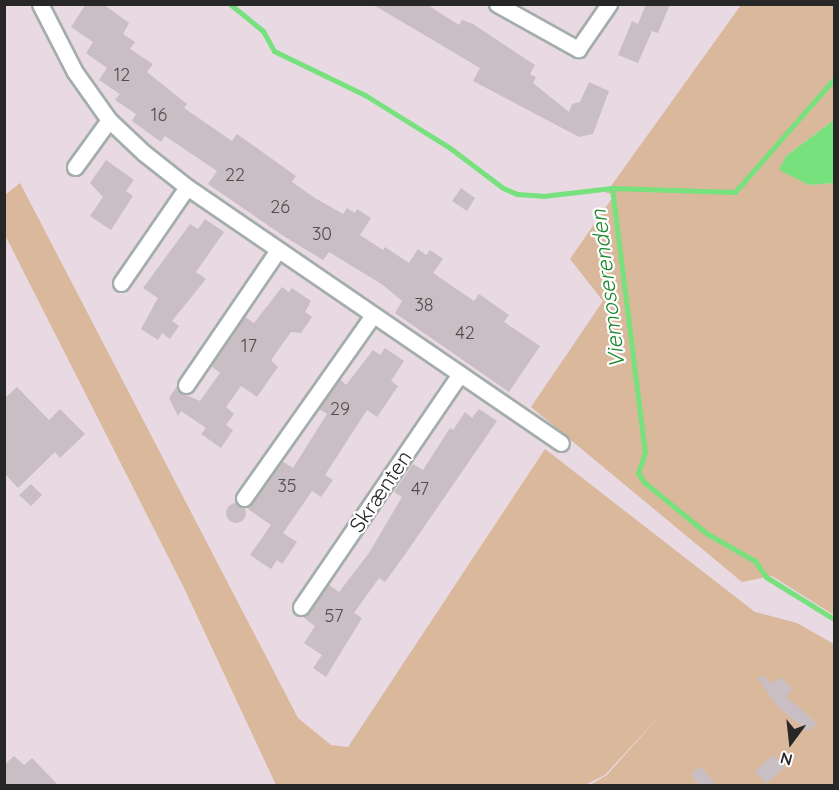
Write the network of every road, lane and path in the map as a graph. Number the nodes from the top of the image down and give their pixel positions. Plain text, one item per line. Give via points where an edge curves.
1 (40, 4) edge
2 (609, 4) edge
3 (502, 6) edge
4 (109, 120) junction
5 (75, 167) dead end
6 (187, 187) junction
7 (278, 250) junction
8 (121, 284) dead end
9 (373, 315) junction
10 (460, 374) junction
11 (186, 386) dead end
12 (561, 443) dead end
13 (244, 498) dead end
14 (301, 608) dead end

1 - 4 street via 75,72
2 - 3 street via 578,49
4 - 5 street
4 - 6 street
6 - 7 street
6 - 8 street
7 - 9 street
7 - 11 street
9 - 10 street
9 - 13 street
10 - 12 street
10 - 14 street, Skrænten

